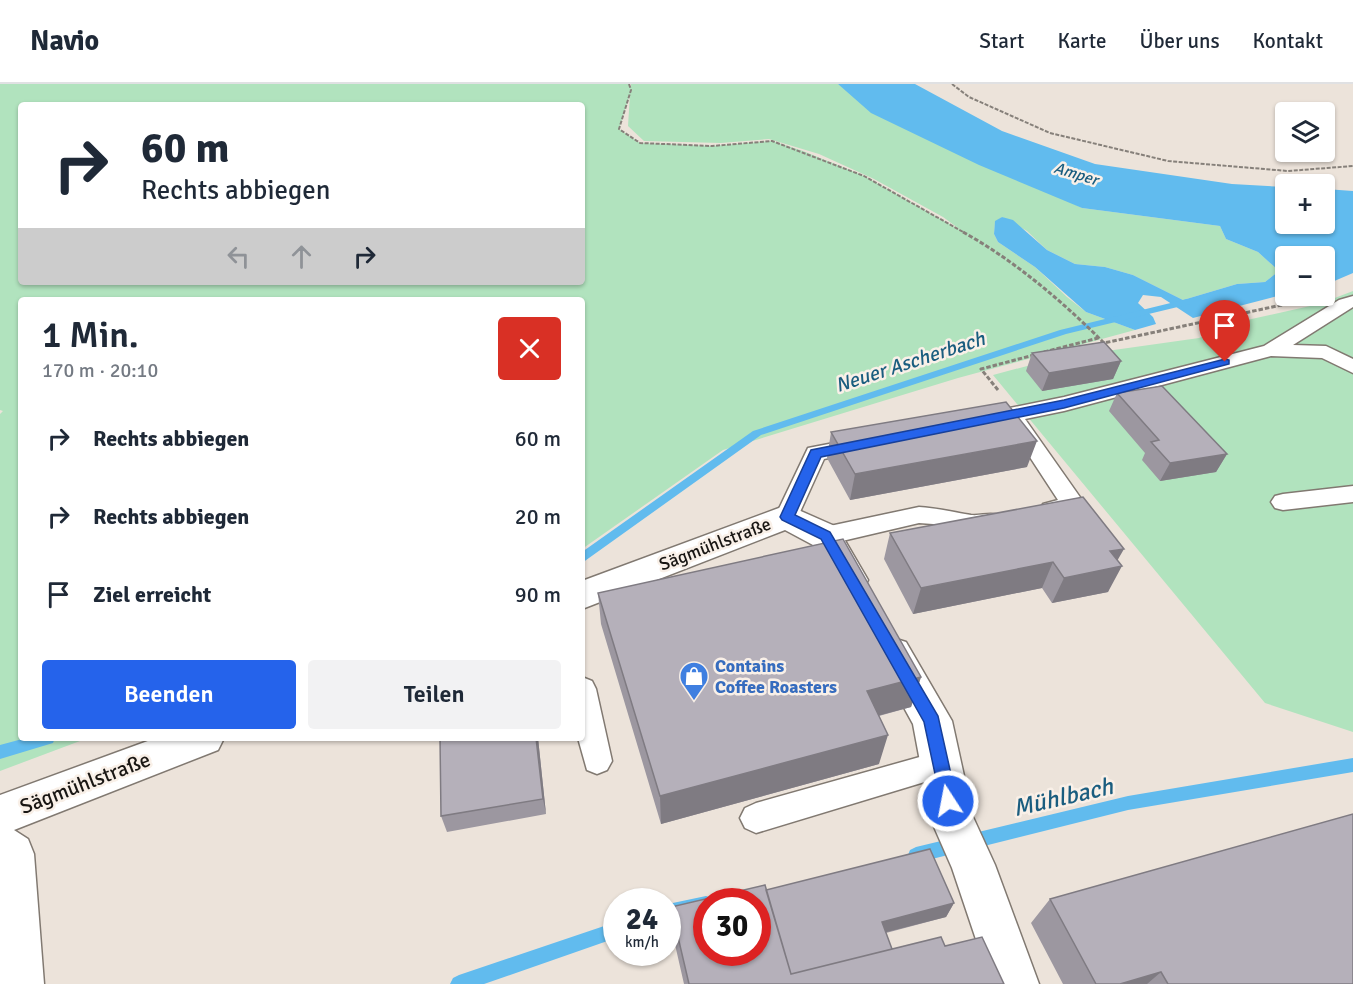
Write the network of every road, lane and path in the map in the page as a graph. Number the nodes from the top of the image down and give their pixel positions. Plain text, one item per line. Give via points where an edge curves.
1 (629, 84) edge
2 (952, 84) edge
3 (1353, 166) edge
4 (1353, 301) edge
5 (1277, 306) edge
6 (1099, 338) junction
7 (1271, 350) junction
8 (1353, 351) edge
9 (1326, 352) junction
10 (1353, 367) edge
11 (1014, 414) junction
12 (965, 424) edge
13 (884, 440) edge
14 (1353, 494) edge
15 (1283, 502) dead end
16 (787, 517) junction
17 (825, 536) junction
18 (585, 594) edge
19 (585, 703) edge
20 (196, 741) edge
21 (597, 760) dead end
22 (941, 764) junction
23 (0, 815) edge
24 (756, 818) dead end
25 (0, 845) edge
26 (20, 984) edge
27 (1015, 984) edge

1 - 6 path via 631,90 619,129 640,143 712,146 772,141 864,176 968,235 1040,285
2 - 3 path via 969,96 1050,133 1168,161 1288,171
4 - 7 lane
5 - 6 path via 1104,343
6 - 11 path via 981,369
7 - 9 lane
7 - 11 lane
8 - 9 lane
9 - 10 lane
11 - 12 lane
11 - 17 lane via 1074,506 974,524 919,515
13 - 16 lane via 816,453
14 - 15 lane
16 - 17 street, Sägmühlstraße
16 - 18 street, Sägmühlstraße
17 - 22 street via 932,721
19 - 21 lane
20 - 23 street, Sägmühlstraße
22 - 24 lane
22 - 27 street via 952,820 973,865
25 - 26 street via 12,855

